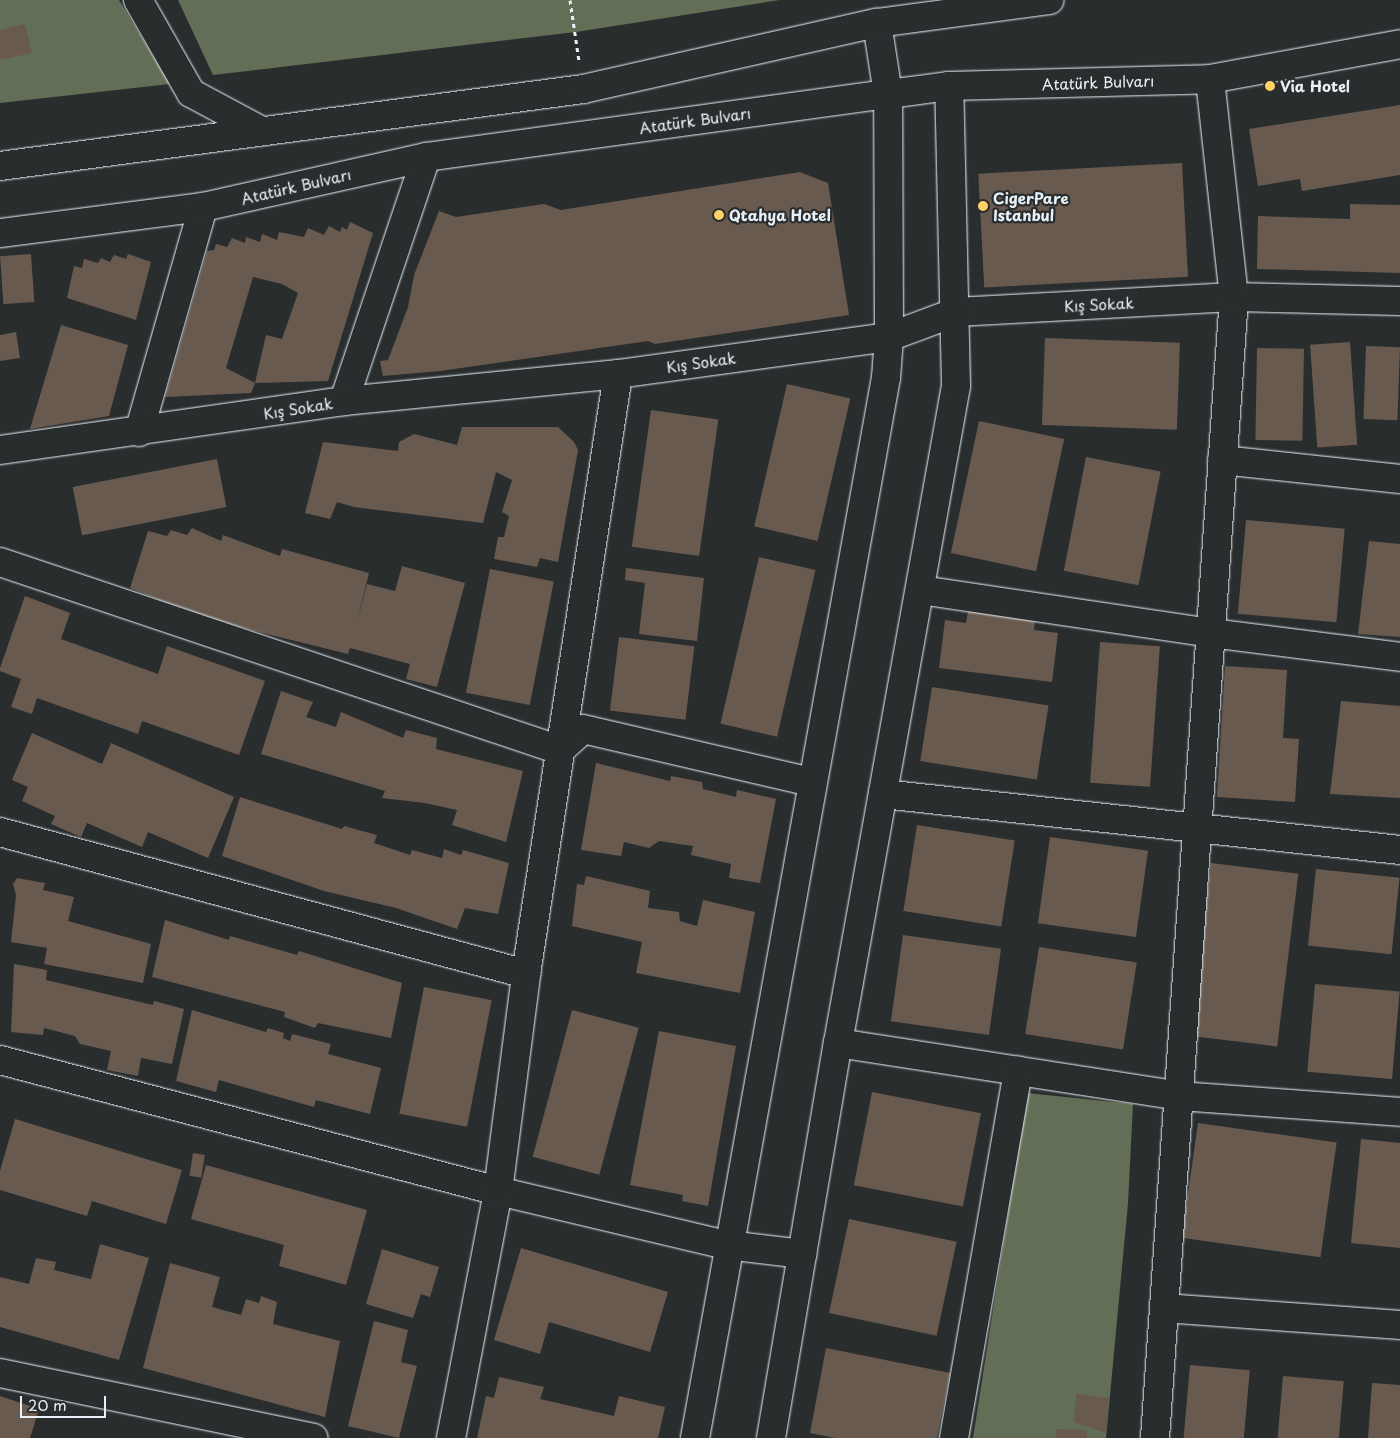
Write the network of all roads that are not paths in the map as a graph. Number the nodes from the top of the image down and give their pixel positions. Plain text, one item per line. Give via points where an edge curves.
1 (138, 0) edge
2 (1049, 0) edge
3 (877, 23) junction
4 (1398, 45) edge
5 (1210, 79) junction
6 (949, 86) junction
7 (888, 94) junction
8 (262, 131) junction
9 (426, 157) junction
10 (0, 166) edge
11 (202, 207) junction
12 (0, 233) edge
13 (1234, 297) junction
14 (1400, 301) edge
15 (956, 312) junction
16 (889, 337) junction
17 (618, 374) junction
18 (344, 401) junction
19 (139, 432) junction
20 (0, 450) edge
21 (1222, 460) junction
22 (1400, 479) edge
23 (0, 562) edge
24 (920, 590) junction
25 (1211, 633) junction
26 (1400, 656) edge
27 (560, 750) junction
28 (811, 782) junction
29 (883, 794) junction
30 (1197, 828) junction
31 (0, 832) edge
32 (1400, 850) edge
33 (526, 974) junction
34 (838, 1043) junction
35 (0, 1060) edge
36 (1018, 1071) junction
37 (1179, 1096) junction
38 (1400, 1112) edge
39 (498, 1191) junction
40 (728, 1245) junction
41 (802, 1254) junction
42 (1164, 1308) junction
43 (1400, 1325) edge
44 (0, 1373) edge
45 (313, 1438) edge
46 (451, 1438) edge
47 (695, 1438) edge
48 (771, 1438) edge
49 (954, 1438) edge
50 (1155, 1438) edge

1 - 8 street via 191,93
2 - 3 street
3 - 7 street
3 - 8 street via 583,89
4 - 5 street, Atatürk Bulvarı
5 - 6 street, Atatürk Bulvarı
5 - 13 street
6 - 7 street, Atatürk Bulvarı
6 - 15 street
7 - 9 street, Atatürk Bulvarı
7 - 16 street
8 - 10 street
9 - 11 street, Atatürk Bulvarı
9 - 18 street
11 - 12 street, Atatürk Bulvarı
11 - 19 street
13 - 14 street, Kış Sokak
13 - 15 street, Kış Sokak
13 - 21 street
15 - 16 street, Kış Sokak
15 - 24 street via 956,386
16 - 17 street, Kış Sokak
16 - 28 street via 886,378
17 - 18 street, Kış Sokak
17 - 27 street
18 - 19 street, Kış Sokak
19 - 20 street, Kış Sokak
21 - 22 street
21 - 25 street
23 - 27 street
24 - 25 street
24 - 29 street
25 - 26 street
25 - 30 street
27 - 28 street via 582,729
27 - 33 street
28 - 40 street
29 - 30 street
29 - 34 street
30 - 32 street
30 - 37 street
31 - 33 street
33 - 39 street
34 - 36 street
34 - 41 street
35 - 39 street
36 - 37 street
36 - 49 street
37 - 38 street
37 - 42 street
39 - 40 street
39 - 46 street
40 - 41 street
40 - 47 street
41 - 48 street
42 - 43 street
42 - 50 street
44 - 45 street

